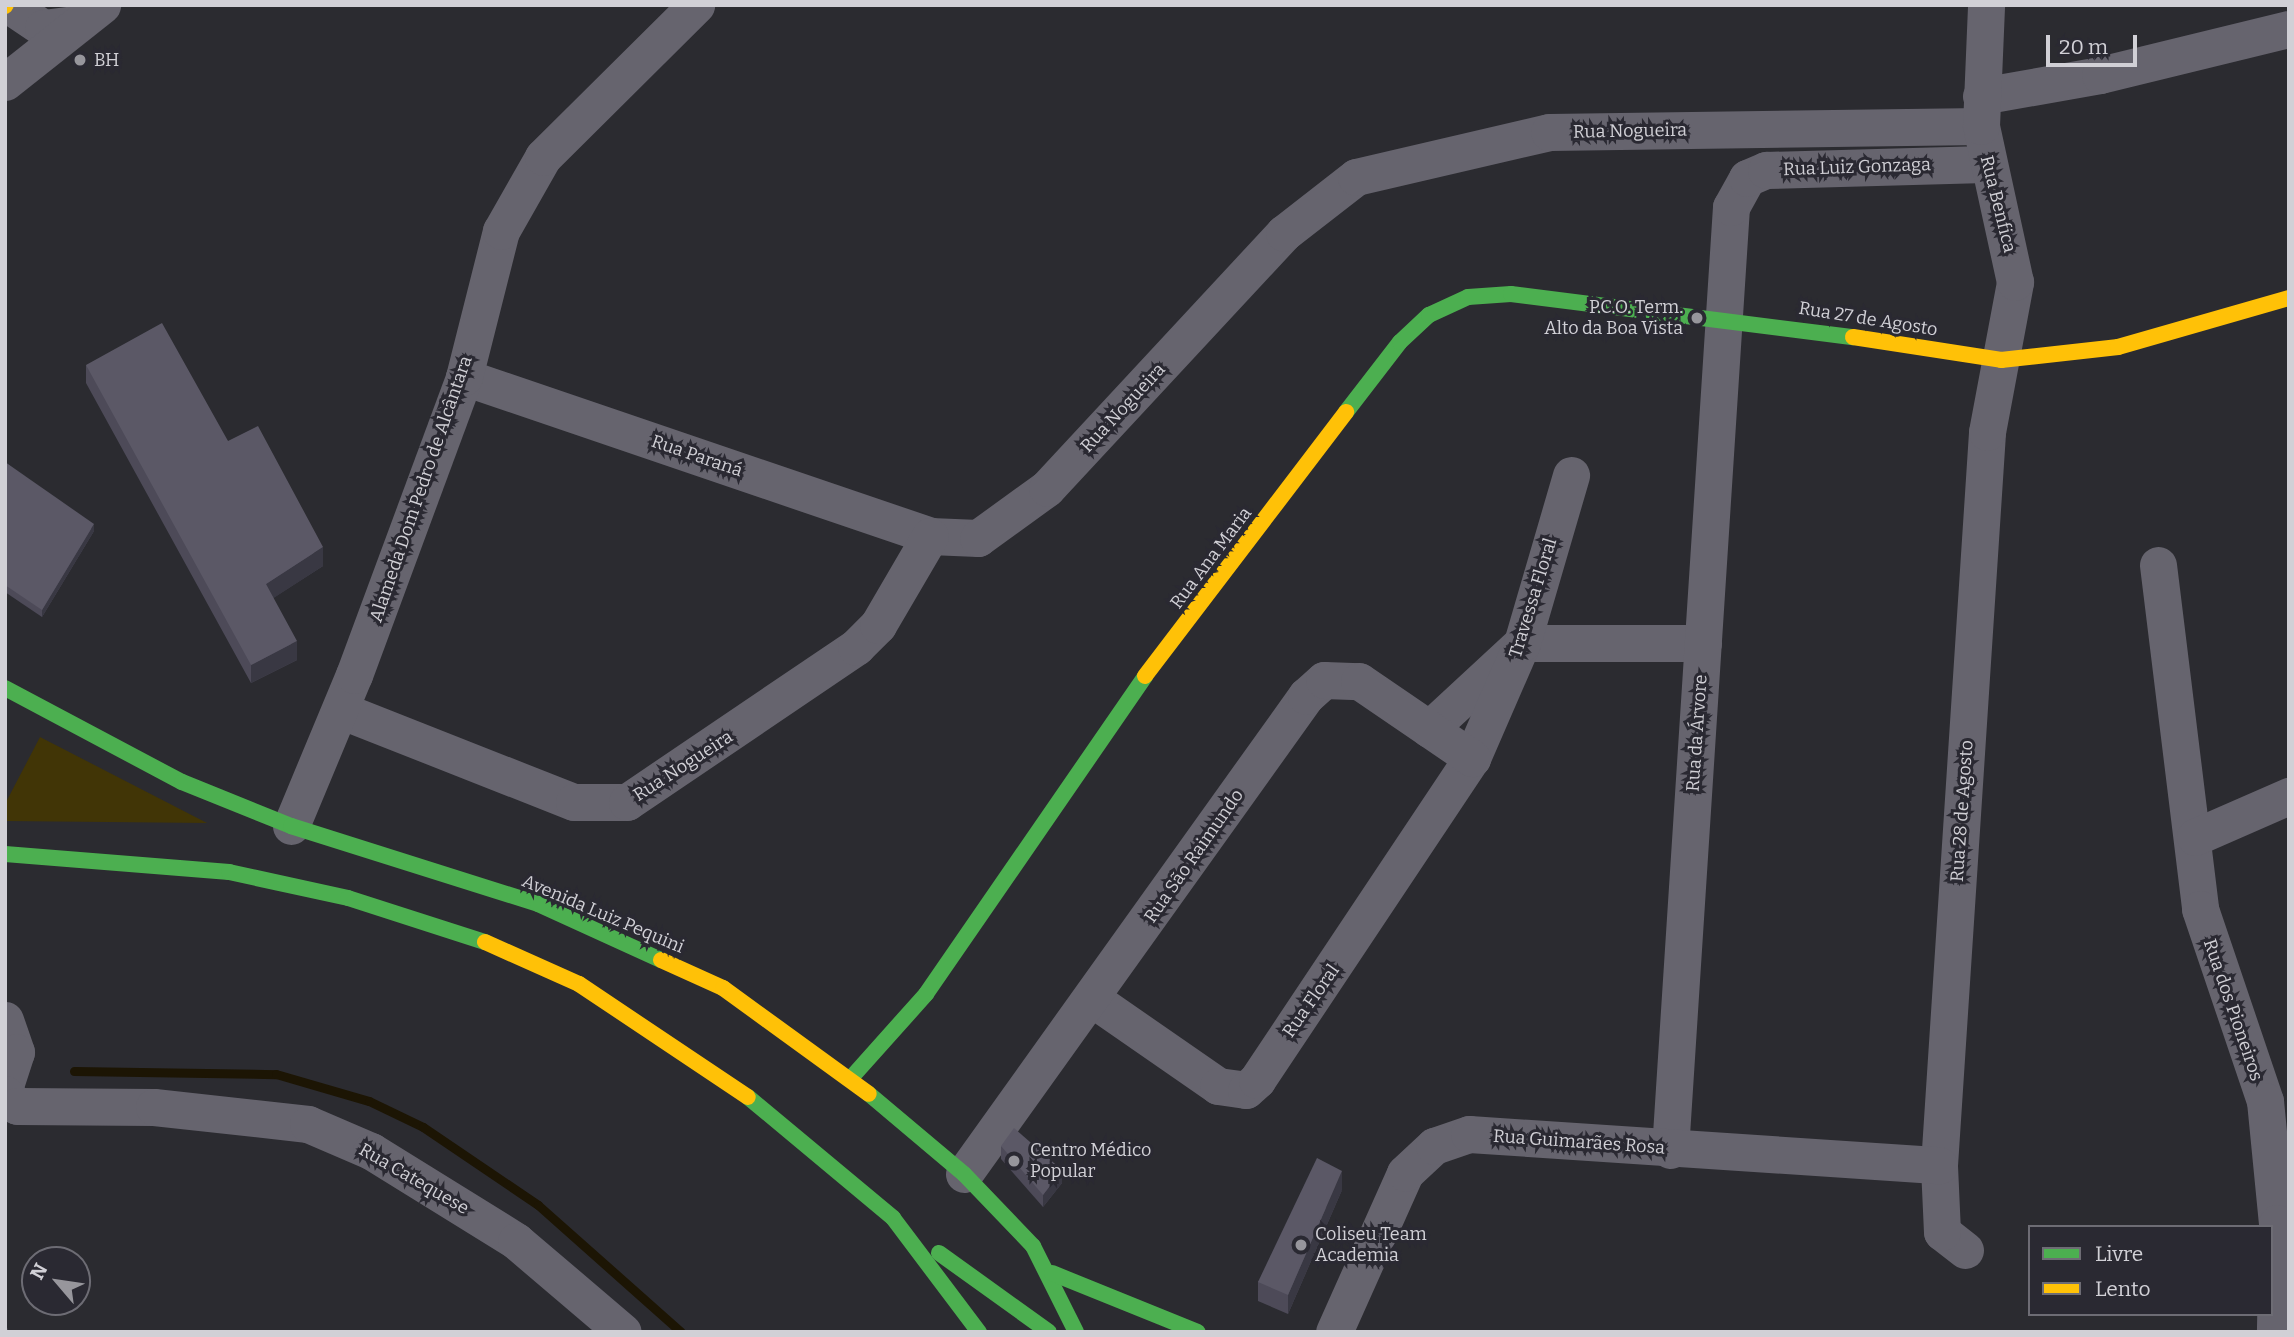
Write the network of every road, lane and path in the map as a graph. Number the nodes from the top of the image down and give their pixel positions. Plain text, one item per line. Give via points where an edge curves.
1 (696, 5) edge
2 (1986, 5) edge
3 (6, 6) edge
4 (91, 12) edge
5 (2289, 29) edge
6 (5, 82) edge
7 (1981, 111) junction
8 (1985, 164) junction
9 (2289, 298) edge
10 (1729, 317) junction
11 (2001, 360) junction
12 (464, 377) junction
13 (1571, 475) dead end
14 (930, 536) junction
15 (2158, 565) dead end
16 (1522, 643) junction
17 (1703, 643) junction
18 (5, 688) edge
19 (340, 710) junction
20 (1429, 729) junction
21 (1472, 758) junction
22 (2289, 796) edge
23 (291, 826) junction
24 (2195, 837) junction
25 (5, 854) edge
26 (1094, 1000) junction
27 (5, 1020) edge
28 (851, 1078) junction
29 (5, 1086) edge
30 (5, 1094) edge
31 (2277, 1096) edge
32 (1670, 1150) junction
33 (1939, 1165) junction
34 (964, 1174) junction
35 (892, 1218) junction
36 (1965, 1250) dead end
37 (1052, 1273) junction
38 (622, 1332) edge
39 (979, 1332) edge
40 (1049, 1332) edge
41 (1076, 1332) edge
42 (1198, 1332) edge
43 (1334, 1332) edge
44 (2275, 1332) edge

1 - 12 street, Alameda Dom Pedro de Alcântara via 536,169 498,241
2 - 7 street, Rua Benfica
3 - 4 street via 43,28
4 - 6 street
5 - 7 street via 2100,75
7 - 8 street, Rua Benfica
7 - 14 street, Rua Nogueira via 1549,131 1356,177 1284,233 1047,488 978,538
8 - 10 street, Rua Luiz Gonzaga via 1766,170 1747,178 1731,207
8 - 11 street, Rua Benfica via 2015,282
9 - 11 main road, Rua 27 de Agosto via 2118,347
10 - 11 main road, Rua 27 de Agosto
10 - 17 street, Rua da Árvore
10 - 28 main road, Rua Ana Maria via 1511,294 1468,297 1429,315 1400,342 1101,734 926,994
11 - 33 street, Rua 28 de Agosto via 1987,432
12 - 14 street, Rua Paraná
12 - 19 street, Alameda Dom Pedro de Alcântara
13 - 16 street, Travessa Floral
14 - 19 street, Rua Nogueira via 878,625 856,647 627,802 574,802
15 - 24 street, Rua dos Pioneiros
16 - 17 street
16 - 20 street
16 - 21 street, Travessa Floral
17 - 32 street, Rua da Árvore
18 - 23 main road, Avenida Luiz Pequini via 98,742
19 - 23 street, Alameda Dom Pedro de Alcântara
20 - 21 street, Rua São Raimundo
20 - 26 street, Rua São Raimundo via 1359,681 1324,680 1306,696
21 - 26 street, Rua Floral via 1246,1090 1218,1086
22 - 24 street
23 - 28 main road, Avenida Luiz Pequini via 538,904 626,942 723,988
24 - 31 street, Rua dos Pioneiros via 2200,909 2212,960
25 - 35 main road via 229,872 463,932 579,984 673,1042 813,1145
26 - 34 street, Rua São Raimundo
27 - 29 street via 16,1052
28 - 34 main road, Avenida Luiz Pequini
30 - 38 street, Rua Catequese via 17,1106 167,1108 308,1124 371,1151 516,1241
31 - 44 street, Rua dos Pioneiros
32 - 33 street, Rua Guimarães Rosa
32 - 43 street, Rua Guimarães Rosa via 1469,1134 1434,1146 1405,1173 1386,1204
33 - 36 street, Rua 28 de Agosto via 1942,1232
34 - 37 main road, Avenida Luiz Pequini
35 - 39 main road
35 - 40 main road
37 - 41 main road, Avenida Luiz Pequini
37 - 42 main road

